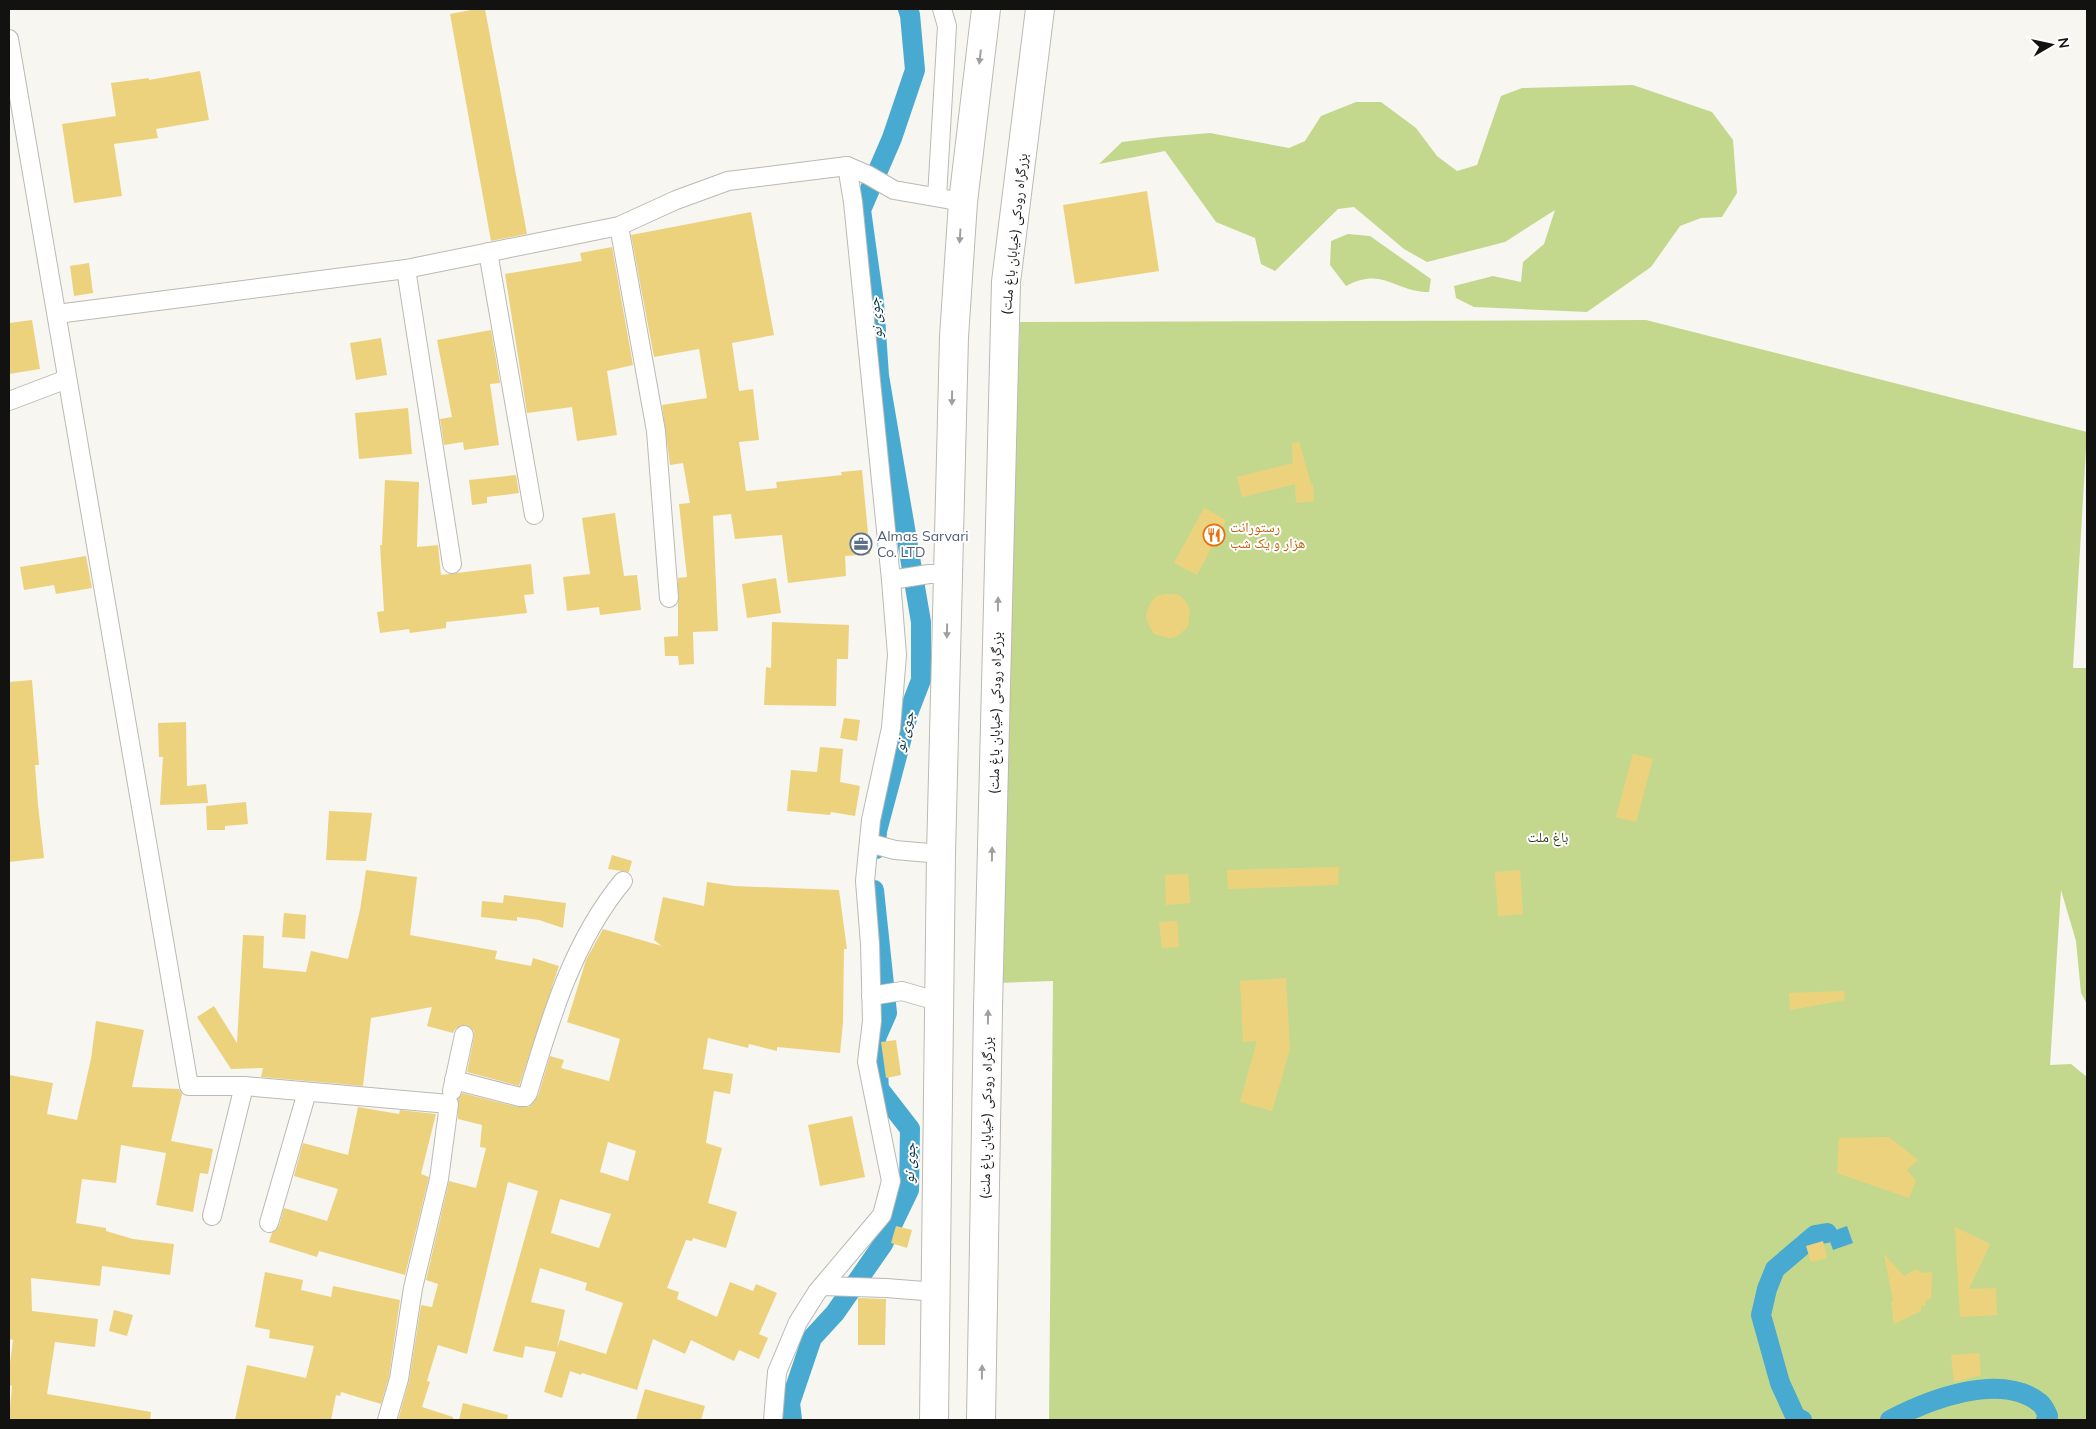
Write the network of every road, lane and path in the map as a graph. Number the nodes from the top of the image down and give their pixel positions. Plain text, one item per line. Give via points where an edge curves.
1 (942, 9) edge
2 (986, 9) edge
3 (1040, 9) edge
4 (9, 39) edge
5 (847, 166) junction
6 (950, 199) junction
7 (619, 226) junction
8 (488, 252) junction
9 (406, 269) junction
10 (57, 314) junction
11 (67, 379) junction
12 (9, 401) edge
13 (534, 515) dead end
14 (452, 564) dead end
15 (939, 574) junction
16 (898, 579) junction
17 (669, 598) dead end
18 (871, 843) junction
19 (941, 854) junction
20 (624, 881) dead end
21 (876, 995) junction
22 (940, 1002) junction
23 (464, 1035) dead end
24 (454, 1080) junction
25 (244, 1086) junction
26 (307, 1092) junction
27 (449, 1104) junction
28 (212, 1216) dead end
29 (269, 1223) dead end
30 (822, 1286) junction
31 (937, 1292) junction
32 (387, 1420) edge
33 (772, 1420) edge
34 (934, 1420) edge
35 (981, 1420) edge

1 - 6 street via 947,26
2 -> 6 highway
35 -> 3 highway, بزرگراه رودکی (خیابان باغ ملت) via 1006,282
4 - 10 street
5 - 6 street via 894,190
5 - 7 street via 728,181
5 - 16 street
6 -> 15 highway via 954,337
7 - 8 street
7 - 17 street via 656,431
8 - 9 street
8 - 13 street
9 - 10 street
9 - 14 street
10 - 11 street
11 - 12 street
11 - 25 street via 189,1086
15 - 16 street
15 -> 19 highway
16 - 18 street via 897,655 891,728 871,820
18 - 19 street via 895,850
18 - 21 street via 864,881
19 - 22 highway
20 - 24 street via 605,903 585,936 546,1030 525,1097
21 - 22 street via 902,991
21 - 30 street via 867,1062 891,1181 882,1215
22 - 31 highway
23 - 24 street
24 - 27 street
25 - 26 street
25 - 28 street
26 - 27 street
26 - 29 street
27 - 32 street via 439,1179 413,1288 400,1379
30 - 31 street
30 - 33 street via 798,1322 777,1372
31 - 34 highway

